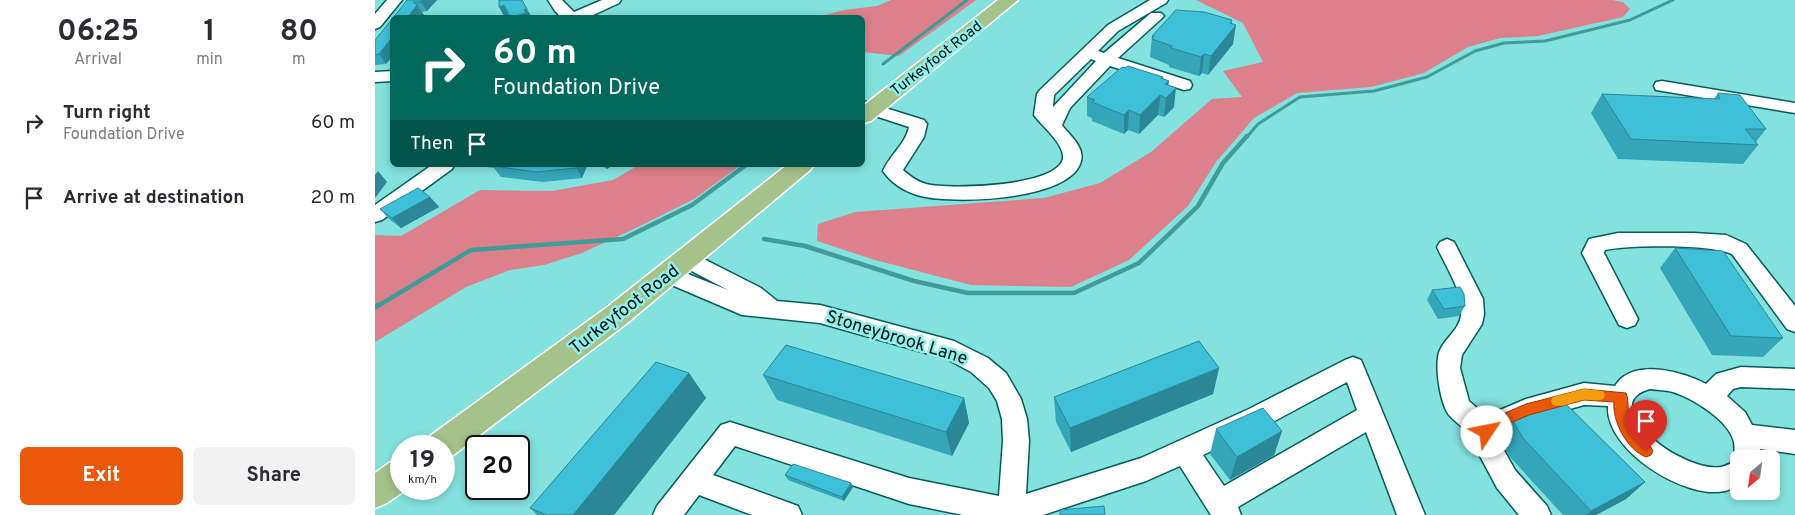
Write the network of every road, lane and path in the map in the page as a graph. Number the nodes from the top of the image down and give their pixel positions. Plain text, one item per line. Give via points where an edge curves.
1 (395, 0) edge
2 (555, 0) edge
3 (613, 0) edge
4 (1009, 0) edge
5 (1161, 0) edge
6 (1173, 0) edge
7 (569, 15) edge
8 (580, 15) edge
9 (375, 24) edge
10 (1088, 53) junction
11 (1107, 59) junction
12 (390, 76) edge
13 (375, 77) edge
14 (1184, 85) dead end
15 (1662, 86) dead end
16 (1795, 108) edge
17 (865, 111) edge
18 (1054, 124) junction
19 (442, 167) edge
20 (800, 167) edge
21 (375, 216) edge
22 (1447, 247) dead end
23 (678, 266) junction
24 (1627, 319) dead end
25 (1795, 323) edge
26 (1795, 379) edge
27 (1621, 397) junction
28 (1710, 398) junction
29 (1559, 401) junction
30 (1372, 415) junction
31 (1578, 420) edge
32 (1487, 432) junction
33 (455, 436) edge
34 (1795, 442) edge
35 (1746, 447) edge
36 (1185, 450) junction
37 (1730, 476) edge
38 (694, 481) junction
39 (390, 482) edge
40 (375, 492) edge
41 (1223, 509) edge
42 (1012, 513) edge
43 (667, 515) edge
44 (788, 515) edge
45 (1411, 515) edge
46 (1537, 515) edge

1 - 9 street
2 - 7 street
3 - 8 street
4 - 17 main road, Turkeyfoot Road
5 - 10 street via 1113,28
6 - 11 street
10 - 11 street
10 - 18 street via 1046,94 1043,115
11 - 14 street
11 - 18 street via 1063,105
12 - 13 street
15 - 16 street
17 - 18 street via 894,114 918,124 918,130 893,170 910,185 945,194 1054,180 1069,169 1072,159 1070,148
19 - 21 street
20 - 23 main road, Turkeyfoot Road
22 - 32 street via 1472,300 1473,314 1471,324 1450,353 1448,368 1459,407
23 - 33 main road, Turkeyfoot Road
23 - 42 street, Stoneybrook Lane via 742,306 820,314 954,351 989,370 1003,386 1015,422 1017,438
24 - 25 street via 1593,253 1596,244 1618,240 1725,242 1750,262
26 - 28 street via 1741,377 1725,380
27 - 28 street via 1628,387 1655,379 1692,387
27 - 29 street via 1584,394
27 - 37 street via 1620,410 1625,426 1655,459 1676,471 1699,478 1719,480
28 - 35 street via 1737,421
29 - 31 street
29 - 32 street via 1526,410 1489,426
30 - 36 street via 1353,367
30 - 41 street
30 - 45 street
32 - 46 street via 1484,439 1507,479
34 - 35 street
36 - 41 street
36 - 42 street via 1146,469
38 - 42 street via 730,433 909,491
38 - 43 street
38 - 44 street
39 - 40 main road

